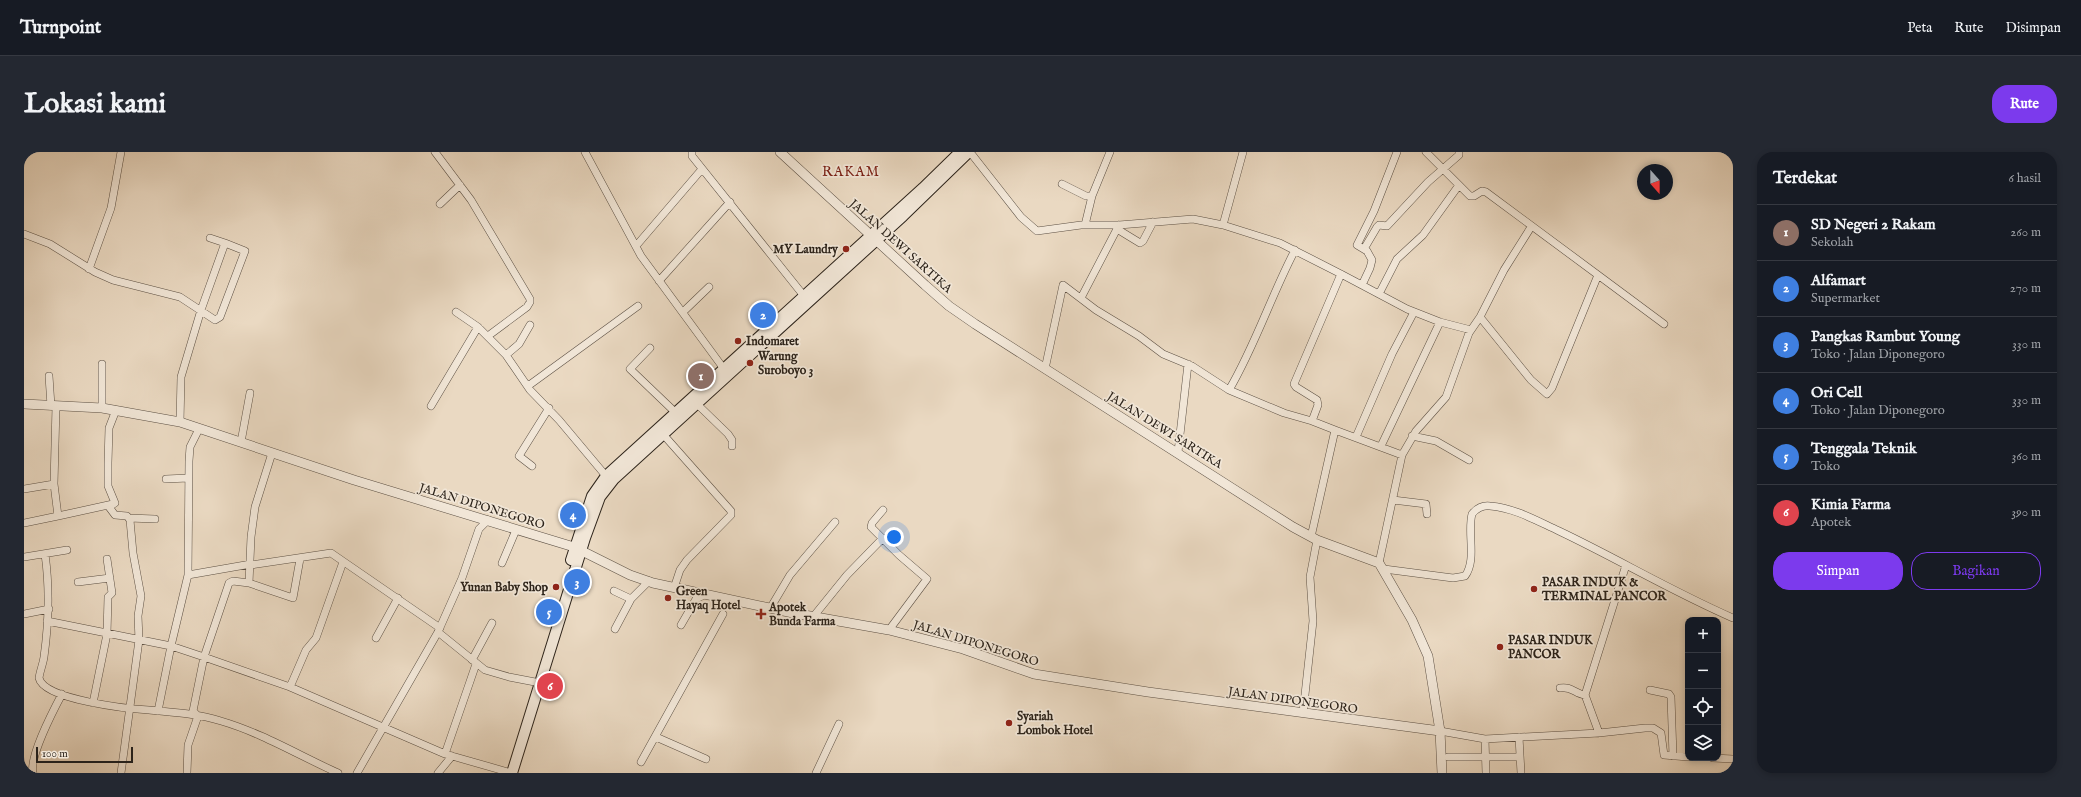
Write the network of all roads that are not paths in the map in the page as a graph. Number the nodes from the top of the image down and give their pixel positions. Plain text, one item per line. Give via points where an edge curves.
1 (121, 152) edge
2 (435, 152) edge
3 (586, 152) edge
4 (692, 152) edge
5 (780, 152) edge
6 (960, 152) edge
7 (969, 152) edge
8 (1110, 152) edge
9 (1243, 152) edge
10 (1397, 152) edge
11 (1426, 152) edge
12 (1459, 152) edge
13 (1443, 168) junction
14 (702, 169) junction
15 (1062, 184) dead end
16 (460, 185) junction
17 (1459, 185) junction
18 (1092, 196) junction
19 (730, 202) junction
20 (440, 204) dead end
21 (1153, 222) junction
22 (1085, 225) junction
23 (1223, 225) junction
24 (1118, 227) junction
25 (1531, 227) junction
26 (24, 234) edge
27 (875, 237) junction
28 (210, 238) dead end
29 (225, 243) junction
30 (636, 246) junction
31 (1364, 249) junction
32 (1295, 250) junction
33 (89, 269) junction
34 (1341, 274) junction
35 (1598, 275) junction
36 (659, 281) junction
37 (1362, 285) junction
38 (709, 287) dead end
39 (1379, 294) junction
40 (1081, 298) junction
41 (802, 301) junction
42 (638, 306) dead end
43 (201, 310) junction
44 (456, 312) dead end
45 (683, 312) junction
46 (1414, 312) junction
47 (1480, 317) junction
48 (1440, 322) junction
49 (1664, 324) dead end
50 (530, 325) dead end
51 (478, 327) junction
52 (1471, 330) junction
53 (488, 336) junction
54 (650, 348) dead end
55 (506, 355) junction
56 (102, 364) dead end
57 (1188, 364) junction
58 (724, 369) junction
59 (1045, 369) junction
60 (49, 376) dead end
61 (528, 386) junction
62 (1229, 390) junction
63 (250, 393) dead end
64 (24, 404) edge
65 (697, 404) junction
66 (54, 406) junction
67 (431, 406) dead end
68 (102, 408) junction
69 (549, 408) junction
70 (116, 410) junction
71 (676, 413) junction
72 (1312, 421) junction
73 (180, 422) junction
74 (199, 429) junction
75 (1335, 430) junction
76 (661, 432) junction
77 (1412, 436) junction
78 (1356, 437) junction
79 (241, 442) junction
80 (732, 446) dead end
81 (1381, 446) junction
82 (1178, 452) junction
83 (272, 453) junction
84 (1402, 455) junction
85 (1469, 460) dead end
86 (532, 466) dead end
87 (606, 476) junction
88 (188, 478) junction
89 (166, 479) dead end
90 (54, 484) junction
91 (24, 489) edge
92 (1393, 500) junction
93 (115, 503) junction
94 (883, 510) dead end
95 (1427, 514) dead end
96 (58, 516) junction
97 (129, 518) junction
98 (155, 519) dead end
99 (488, 520) junction
100 (834, 522) dead end
101 (24, 523) edge
102 (516, 530) junction
103 (883, 538) junction
104 (1314, 538) junction
105 (577, 548) junction
106 (67, 550) dead end
107 (44, 554) junction
108 (24, 557) edge
109 (300, 559) junction
110 (107, 560) dead end
111 (344, 562) junction
112 (502, 563) dead end
113 (251, 565) junction
114 (1626, 565) junction
115 (1382, 566) junction
116 (188, 574) junction
117 (110, 578) junction
118 (649, 581) junction
119 (78, 582) dead end
120 (249, 583) junction
121 (674, 588) junction
122 (614, 591) dead end
123 (704, 595) junction
124 (398, 598) junction
125 (632, 599) junction
126 (771, 607) junction
127 (49, 608) junction
128 (24, 614) edge
129 (724, 614) dead end
130 (813, 617) junction
131 (1733, 618) edge
132 (47, 621) junction
133 (492, 623) dead end
134 (681, 625) dead end
135 (615, 629) dead end
136 (439, 630) junction
137 (889, 630) junction
138 (108, 634) junction
139 (376, 638) dead end
140 (139, 640) junction
141 (171, 646) junction
142 (204, 657) junction
143 (474, 662) junction
144 (535, 682) junction
145 (290, 687) junction
146 (1560, 688) dead end
147 (1650, 690) dead end
148 (62, 694) junction
149 (1585, 695) junction
150 (93, 703) junction
151 (129, 709) junction
152 (158, 711) junction
153 (1303, 713) junction
154 (198, 716) junction
155 (839, 724) dead end
156 (383, 726) junction
157 (1440, 730) junction
158 (1600, 733) junction
159 (656, 737) junction
160 (1519, 737) junction
161 (1485, 739) junction
162 (449, 755) junction
163 (1486, 756) junction
164 (1673, 756) junction
165 (1448, 757) dead end
166 (1520, 757) junction
167 (1685, 757) edge
168 (1721, 758) edge
169 (706, 759) dead end
170 (1733, 759) edge
171 (641, 762) dead end
172 (34, 773) edge
173 (121, 773) edge
174 (187, 773) edge
175 (338, 773) edge
176 (357, 773) edge
177 (438, 773) edge
178 (509, 773) edge
179 (816, 773) edge
180 (1442, 773) edge
181 (1486, 773) edge
182 (1521, 773) edge

1 - 33 street via 111,208
2 - 16 street
3 - 30 street
4 - 14 street via 692,156
5 - 27 street, JALAN DEWI SARTIKA
6 - 27 main road
7 - 22 street via 1035,230 1040,232
7 - 27 main road via 925,196
8 - 18 street
9 - 23 street
10 - 31 street via 1374,211 1357,245
11 - 13 street
12 - 13 street via 1459,155
13 - 17 street
13 - 31 street via 1387,226 1377,227
14 - 19 street
14 - 30 street
15 - 18 street via 1086,196
16 - 20 street
16 - 53 street via 487,225 530,301 527,307
17 - 25 street via 1472,196 1482,191 1486,192
17 - 39 street via 1423,235 1397,259
18 - 22 street
19 - 36 street
19 - 41 street
21 - 23 street via 1193,219
21 - 24 street
21 - 24 street via 1140,243
22 - 24 street
23 - 32 street
24 - 40 street
25 - 35 street
25 - 47 street via 1504,270
26 - 33 street via 50,244
27 - 41 main road
27 - 59 street, JALAN DEWI SARTIKA via 949,306
28 - 29 street
29 - 43 street
29 - 43 street via 245,252 218,320
30 - 36 street
31 - 37 street via 1372,260
32 - 34 street
32 - 62 street via 1248,356
33 - 43 street via 113,280 180,297
34 - 37 street
34 - 72 street via 1294,384 1317,400 1318,405
35 - 47 street via 1548,394 1531,380
35 - 49 street
36 - 45 street
37 - 39 street
38 - 45 street
39 - 46 street
40 - 57 street via 1163,354
40 - 59 street via 1063,285
41 - 58 main road
41 - 65 main road
42 - 61 street
43 - 73 street via 180,377
44 - 51 street
45 - 58 street
46 - 48 street
46 - 78 street via 1392,354
47 - 52 street
48 - 52 street
48 - 81 street
50 - 55 street via 519,344
51 - 53 street
51 - 67 street
52 - 77 street via 1446,397
53 - 55 street
54 - 71 street via 630,368
55 - 61 street
56 - 68 street
57 - 62 street
57 - 82 street
58 - 71 main road
59 - 82 street, JALAN DEWI SARTIKA
60 - 66 street
61 - 69 street
62 - 72 street via 1284,413
63 - 79 street
64 - 66 street, JALAN DIPONEGORO
65 - 76 main road
65 - 80 street via 728,434
66 - 68 street, JALAN DIPONEGORO
66 - 90 street
68 - 70 street, JALAN DIPONEGORO
69 - 86 street via 519,456
69 - 87 street
70 - 73 street, JALAN DIPONEGORO
70 - 93 street via 109,428 108,463 108,486
71 - 76 main road
72 - 75 street
73 - 74 street, JALAN DIPONEGORO
74 - 79 street, JALAN DIPONEGORO
74 - 88 street via 190,447
75 - 78 street
75 - 104 street
76 - 87 main road
76 - 105 main road via 604,490
76 - 121 street via 731,511 731,516 693,552 680,570
77 - 84 street
77 - 85 street via 1436,441
78 - 81 street
79 - 83 street, JALAN DIPONEGORO
81 - 84 street
82 - 104 street, JALAN DEWI SARTIKA
83 - 99 street, JALAN DIPONEGORO
83 - 113 street via 255,507
84 - 92 street
87 - 105 main road via 592,496
88 - 89 street
88 - 116 street
90 - 91 street
90 - 96 street
92 - 95 street via 1426,504
92 - 115 street
93 - 96 street
93 - 97 street via 109,508 112,513
94 - 103 street via 871,525
96 - 101 street
97 - 98 street
97 - 140 street via 141,592
99 - 102 street, JALAN DIPONEGORO
99 - 136 street via 479,529
100 - 126 street via 790,575
102 - 105 street, JALAN DIPONEGORO
102 - 112 street
103 - 130 street via 847,575
103 - 137 street via 927,579
104 - 115 street, JALAN DEWI SARTIKA
104 - 153 street via 1310,577 1313,621
105 - 118 street, JALAN DIPONEGORO via 630,575
105 - 144 main road
105 - 178 main road
106 - 107 street
107 - 108 street
107 - 127 street
109 - 111 street via 330,553
109 - 113 street
109 - 120 street via 292,598
110 - 117 street
111 - 124 street
111 - 145 street via 316,638 306,650
113 - 116 street
113 - 120 street
114 - 115 street via 1522,513 1485,506 1472,514 1470,556 1465,576 1453,578
114 - 131 street via 1699,604
114 - 149 street
115 - 157 street via 1412,620 1428,656
116 - 141 street
117 - 119 street
117 - 138 street via 112,592 108,597
118 - 121 street, JALAN DIPONEGORO
118 - 125 street
120 - 142 street via 229,583
121 - 123 street, JALAN DIPONEGORO
122 - 125 street
123 - 126 street, JALAN DIPONEGORO
123 - 134 street via 696,599
124 - 136 street
124 - 139 street
125 - 135 street
126 - 130 street, JALAN DIPONEGORO
127 - 128 street
127 - 132 street
129 - 159 street
130 - 137 street, JALAN DIPONEGORO
132 - 138 street
132 - 148 street via 40,682
133 - 143 street
136 - 143 street
136 - 156 street
137 - 153 street, JALAN DIPONEGORO via 963,649 1043,676
138 - 140 street
138 - 150 street
140 - 141 street
140 - 151 street
141 - 142 street
141 - 152 street
142 - 145 street
142 - 154 street via 193,711
143 - 144 street via 493,673
143 - 162 street
144 - 178 main road
145 - 156 street
146 - 149 street via 1572,688
147 - 164 street via 1669,694 1671,697
148 - 150 street
148 - 172 street via 49,718 32,767
149 - 158 street
150 - 151 street
151 - 152 street
151 - 173 street
152 - 154 street
153 - 157 street, JALAN DIPONEGORO
154 - 174 street via 188,745
154 - 175 street via 243,728
155 - 179 street
156 - 162 street
156 - 176 street
157 - 161 street, JALAN DIPONEGORO
157 - 180 street
158 - 160 street, JALAN DIPONEGORO
158 - 164 street, JALAN DIPONEGORO via 1653,728 1661,734 1664,755
159 - 169 street
159 - 171 street
160 - 161 street, JALAN DIPONEGORO
160 - 166 street
161 - 163 street
162 - 177 street
162 - 178 street
163 - 165 street
163 - 166 street
163 - 181 street
164 - 167 street
166 - 182 street
168 - 170 street

